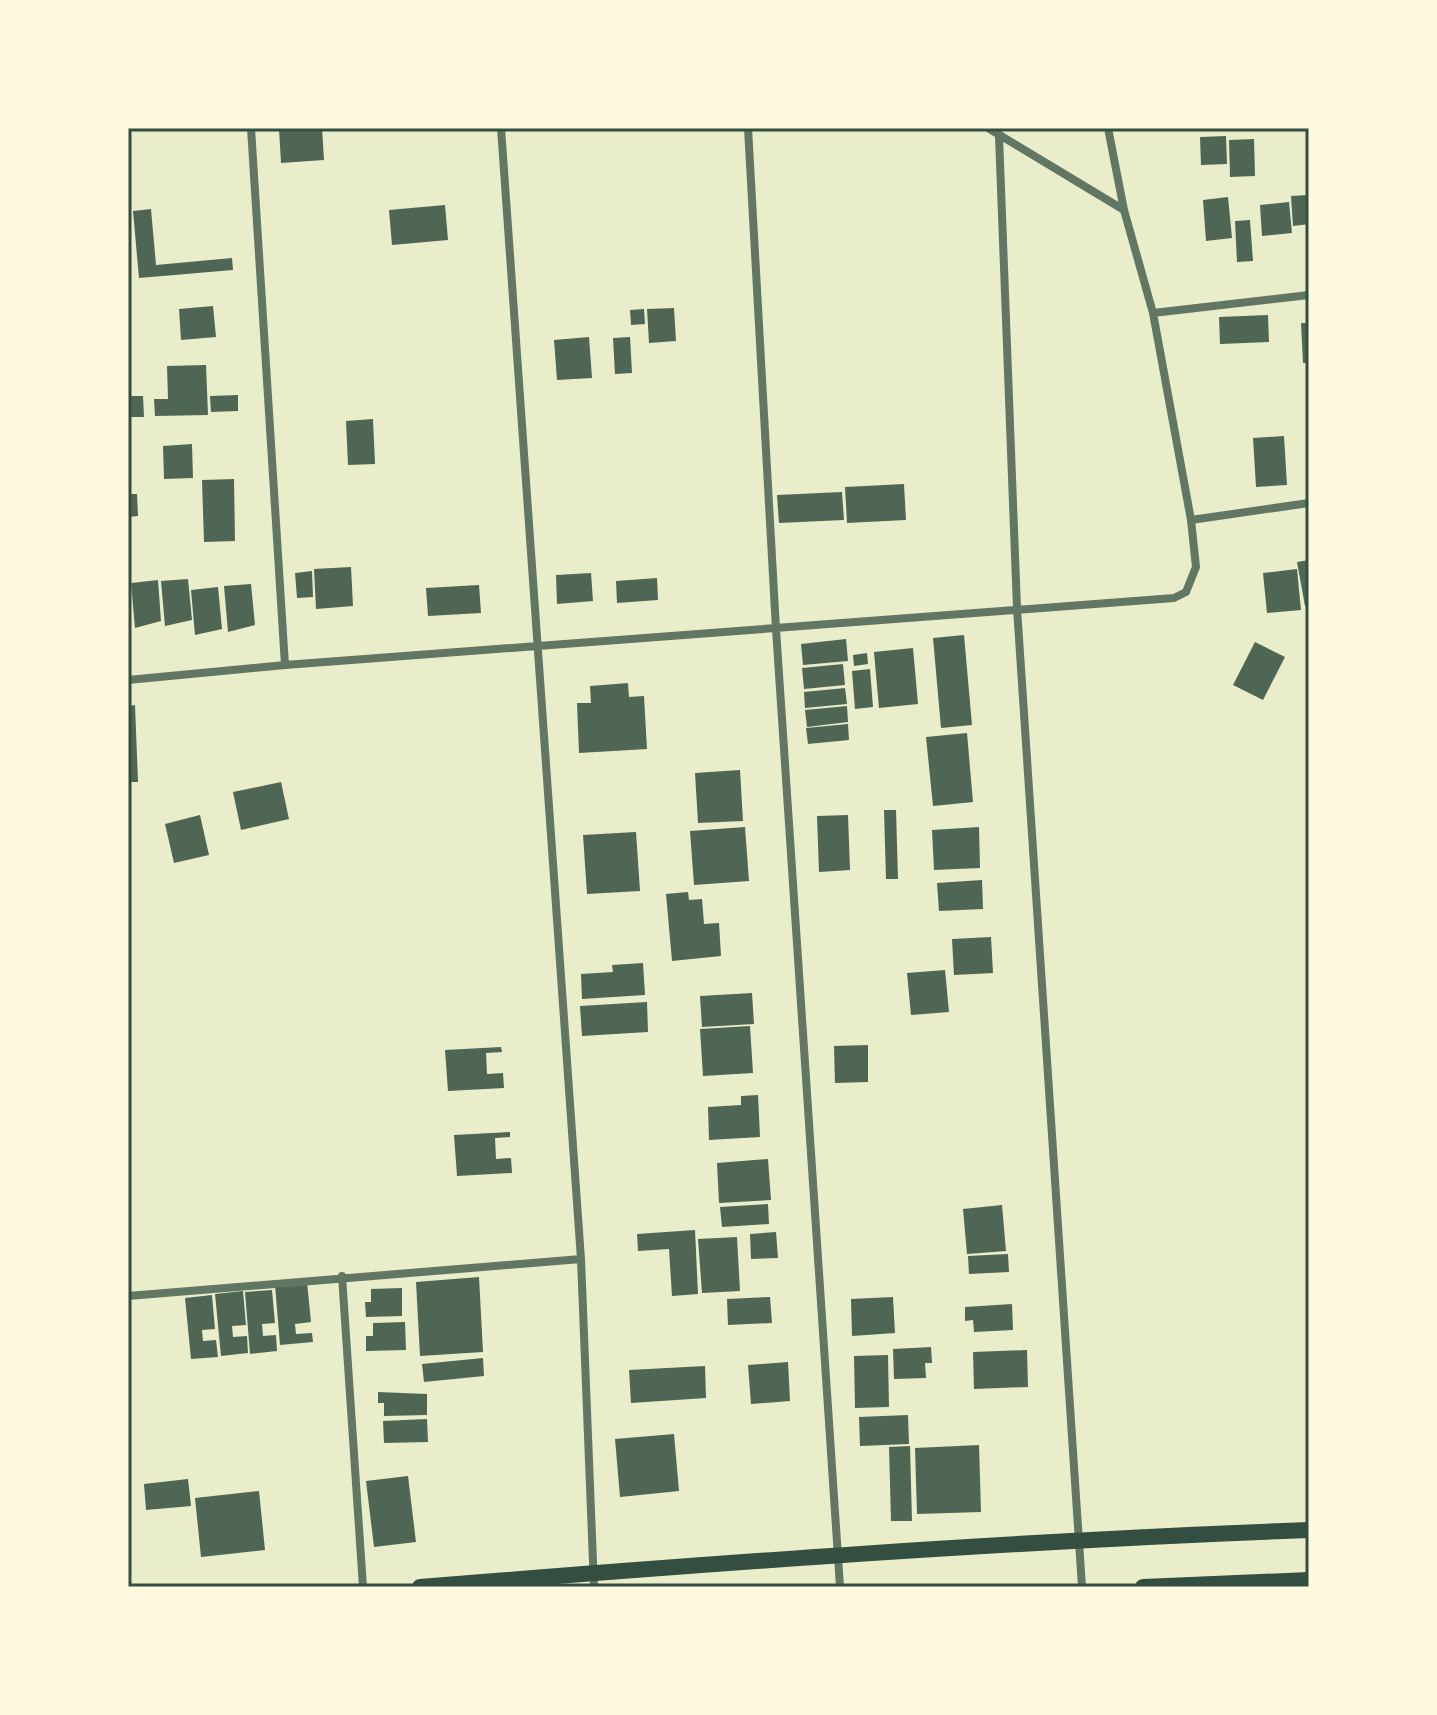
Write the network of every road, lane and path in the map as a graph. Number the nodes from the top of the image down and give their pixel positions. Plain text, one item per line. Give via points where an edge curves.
1 (251, 128) edge
2 (501, 128) edge
3 (748, 128) edge
4 (988, 128) edge
5 (1108, 128) edge
6 (999, 136) junction
7 (1124, 210) junction
8 (1309, 295) edge
9 (1153, 313) junction
10 (1309, 503) edge
11 (1191, 520) junction
12 (1017, 608) junction
13 (776, 629) junction
14 (536, 648) junction
15 (285, 665) junction
16 (128, 680) edge
17 (581, 1259) junction
18 (342, 1276) junction
19 (128, 1296) edge
20 (1309, 1530) edge
21 (1078, 1539) junction
22 (838, 1553) junction
23 (594, 1580) edge
24 (1309, 1580) edge
25 (363, 1587) edge
26 (420, 1587) edge
27 (840, 1587) edge
28 (1082, 1587) edge
29 (1143, 1587) edge

1 - 15 street
2 - 14 street
3 - 13 street
4 - 6 street
5 - 7 street
6 - 7 street
6 - 12 street
7 - 9 street
8 - 9 street
9 - 11 street
10 - 11 street
11 - 12 street via 1196,567 1186,592 1174,598
12 - 13 street
12 - 21 street
13 - 14 street
13 - 22 street
14 - 15 street
14 - 17 street
15 - 16 street
17 - 18 street
17 - 23 street
18 - 19 street
18 - 25 street
20 - 21 main road
21 - 22 main road
21 - 28 street
22 - 23 main road
22 - 27 street
23 - 26 main road
24 - 29 main road

